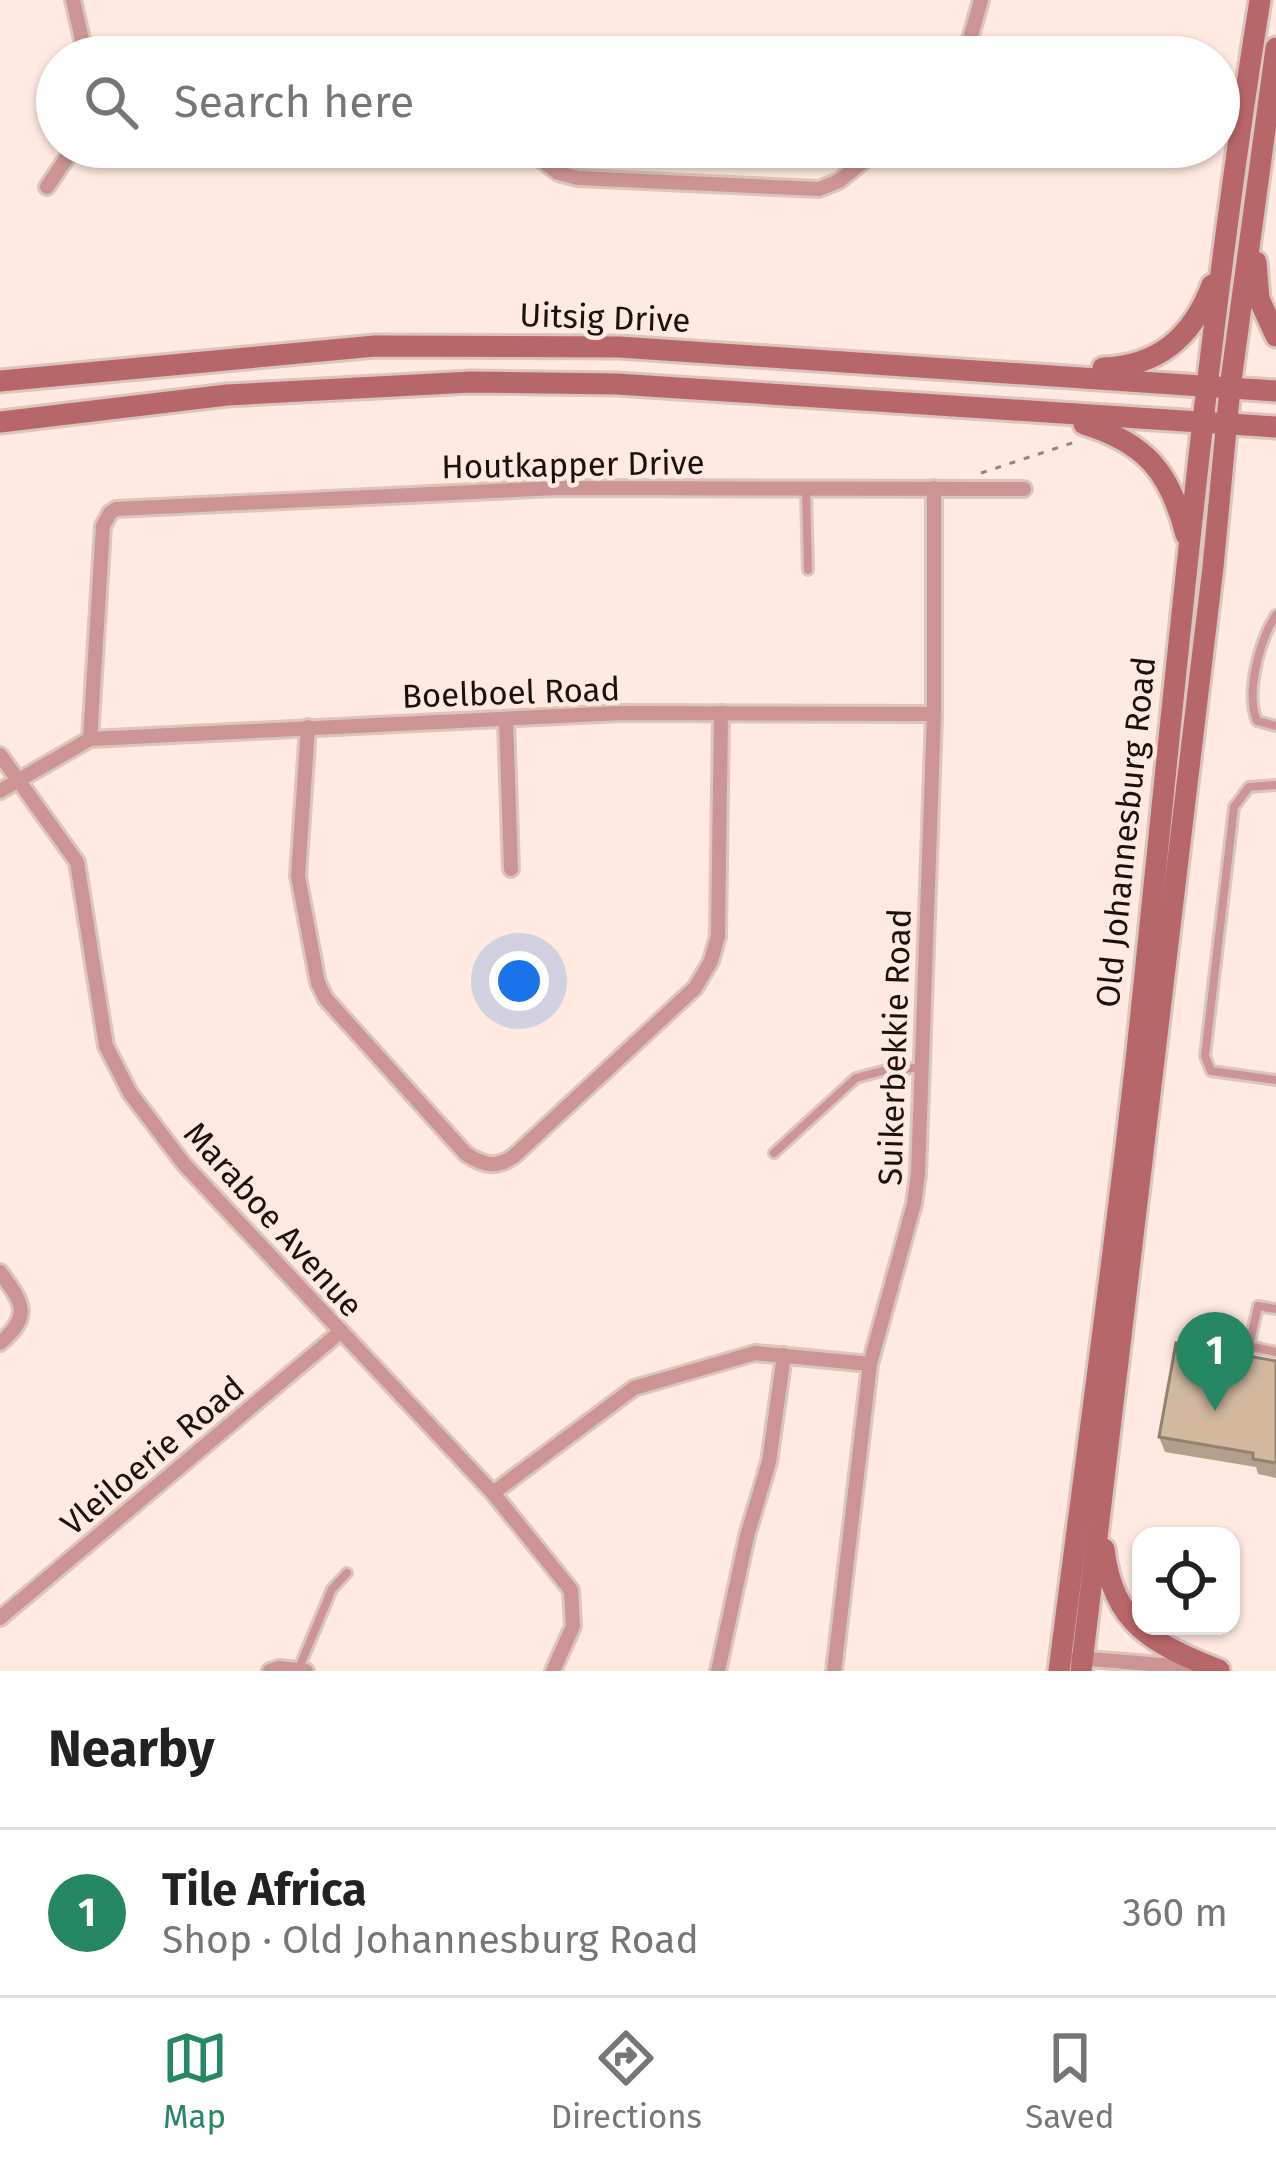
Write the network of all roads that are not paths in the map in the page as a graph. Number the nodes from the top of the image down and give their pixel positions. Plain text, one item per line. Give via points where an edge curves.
1 (73, 0) edge
2 (981, 0) edge
3 (1260, 0) edge
4 (81, 36) edge
5 (970, 36) edge
6 (1276, 48) edge
7 (1240, 144) edge
8 (60, 168) edge
9 (552, 168) edge
10 (855, 168) edge
11 (1237, 168) edge
12 (47, 187) dead end
13 (1253, 225) junction
14 (1228, 230) junction
15 (1276, 336) edge
16 (1000, 372) junction
17 (0, 381) edge
18 (1219, 387) junction
19 (1276, 391) edge
20 (1048, 413) junction
21 (0, 422) edge
22 (1215, 423) junction
23 (1276, 427) edge
24 (806, 488) junction
25 (934, 488) junction
26 (1024, 489) dead end
27 (1189, 547) junction
28 (808, 570) dead end
29 (1276, 615) edge
30 (721, 712) junction
31 (934, 714) junction
32 (506, 720) junction
33 (1276, 726) edge
34 (308, 727) junction
35 (90, 739) junction
36 (0, 755) edge
37 (19, 778) junction
38 (1276, 784) edge
39 (0, 791) edge
40 (511, 869) dead end
41 (922, 1068) junction
42 (1276, 1080) edge
43 (774, 1153) dead end
44 (0, 1272) edge
45 (1276, 1309) edge
46 (339, 1333) junction
47 (0, 1343) edge
48 (1276, 1352) edge
49 (784, 1355) junction
50 (870, 1364) junction
51 (493, 1493) junction
52 (1100, 1506) junction
53 (347, 1574) dead end
54 (0, 1618) edge
55 (1070, 1664) edge
56 (1190, 1669) edge
57 (303, 1670) edge
58 (270, 1671) edge
59 (553, 1671) edge
60 (718, 1671) edge
61 (834, 1671) edge
62 (1222, 1671) edge

1 - 4 street
2 - 5 street
3 - 7 main road, Old Johannesburg Road
6 - 13 main road, Old Johannesburg Road
8 - 12 street
9 - 10 street via 578,178 819,189
11 - 14 main road, Old Johannesburg Road
13 - 15 main road via 1259,299
13 - 18 main road, Old Johannesburg Road
14 - 16 main road via 1203,309 1165,353 1119,368
14 - 18 main road, Old Johannesburg Road
16 - 17 main road, Uitsig Drive via 619,347 375,346
16 - 18 main road, Uitsig Drive
18 - 19 main road, Uitsig Drive
18 - 22 main road, Old Johannesburg Road
20 - 21 main road, Uitsig Drive via 471,382 227,395
20 - 22 main road, Uitsig Drive
20 - 27 main road via 1138,446 1175,497
22 - 23 main road, Uitsig Drive
22 - 27 main road, Old Johannesburg Road
22 - 52 main road, Old Johannesburg Road
24 - 25 street, Houtkapper Drive
24 - 28 lane
24 - 35 street, Houtkapper Drive via 555,488 124,508 104,526
25 - 26 street, Houtkapper Drive
25 - 31 street, Suikerbekkie Road
27 - 55 main road, Old Johannesburg Road
29 - 33 lane via 1251,708 1257,721
30 - 31 street, Boelboel Road
30 - 32 street, Boelboel Road
30 - 34 street via 711,961 695,988 498,1165 466,1154 322,993 298,876
31 - 41 street, Suikerbekkie Road
32 - 34 street, Boelboel Road
32 - 40 street
34 - 35 street, Boelboel Road
35 - 37 street
36 - 37 street, Maraboe Avenue
37 - 39 street
37 - 46 street, Maraboe Avenue via 81,871 106,1046 130,1093
38 - 42 lane via 1249,787 1234,807 1205,1056 1211,1071
41 - 43 lane via 856,1078
41 - 50 street, Suikerbekkie Road via 914,1204
44 - 47 street via 22,1312
45 - 48 lane via 1258,1306 1250,1346
46 - 51 street, Maraboe Avenue
46 - 54 street, Vleiloerie Road
49 - 50 street
49 - 51 street via 741,1355 634,1388
49 - 60 street via 769,1462
50 - 61 street, Suikerbekkie Road
51 - 59 street, Maraboe Avenue via 571,1590 574,1627
52 - 55 main road, Old Johannesburg Road
52 - 62 main road via 1107,1572 1137,1628 1163,1648
53 - 57 lane via 332,1589
55 - 56 street
56 - 62 street
57 - 58 street

